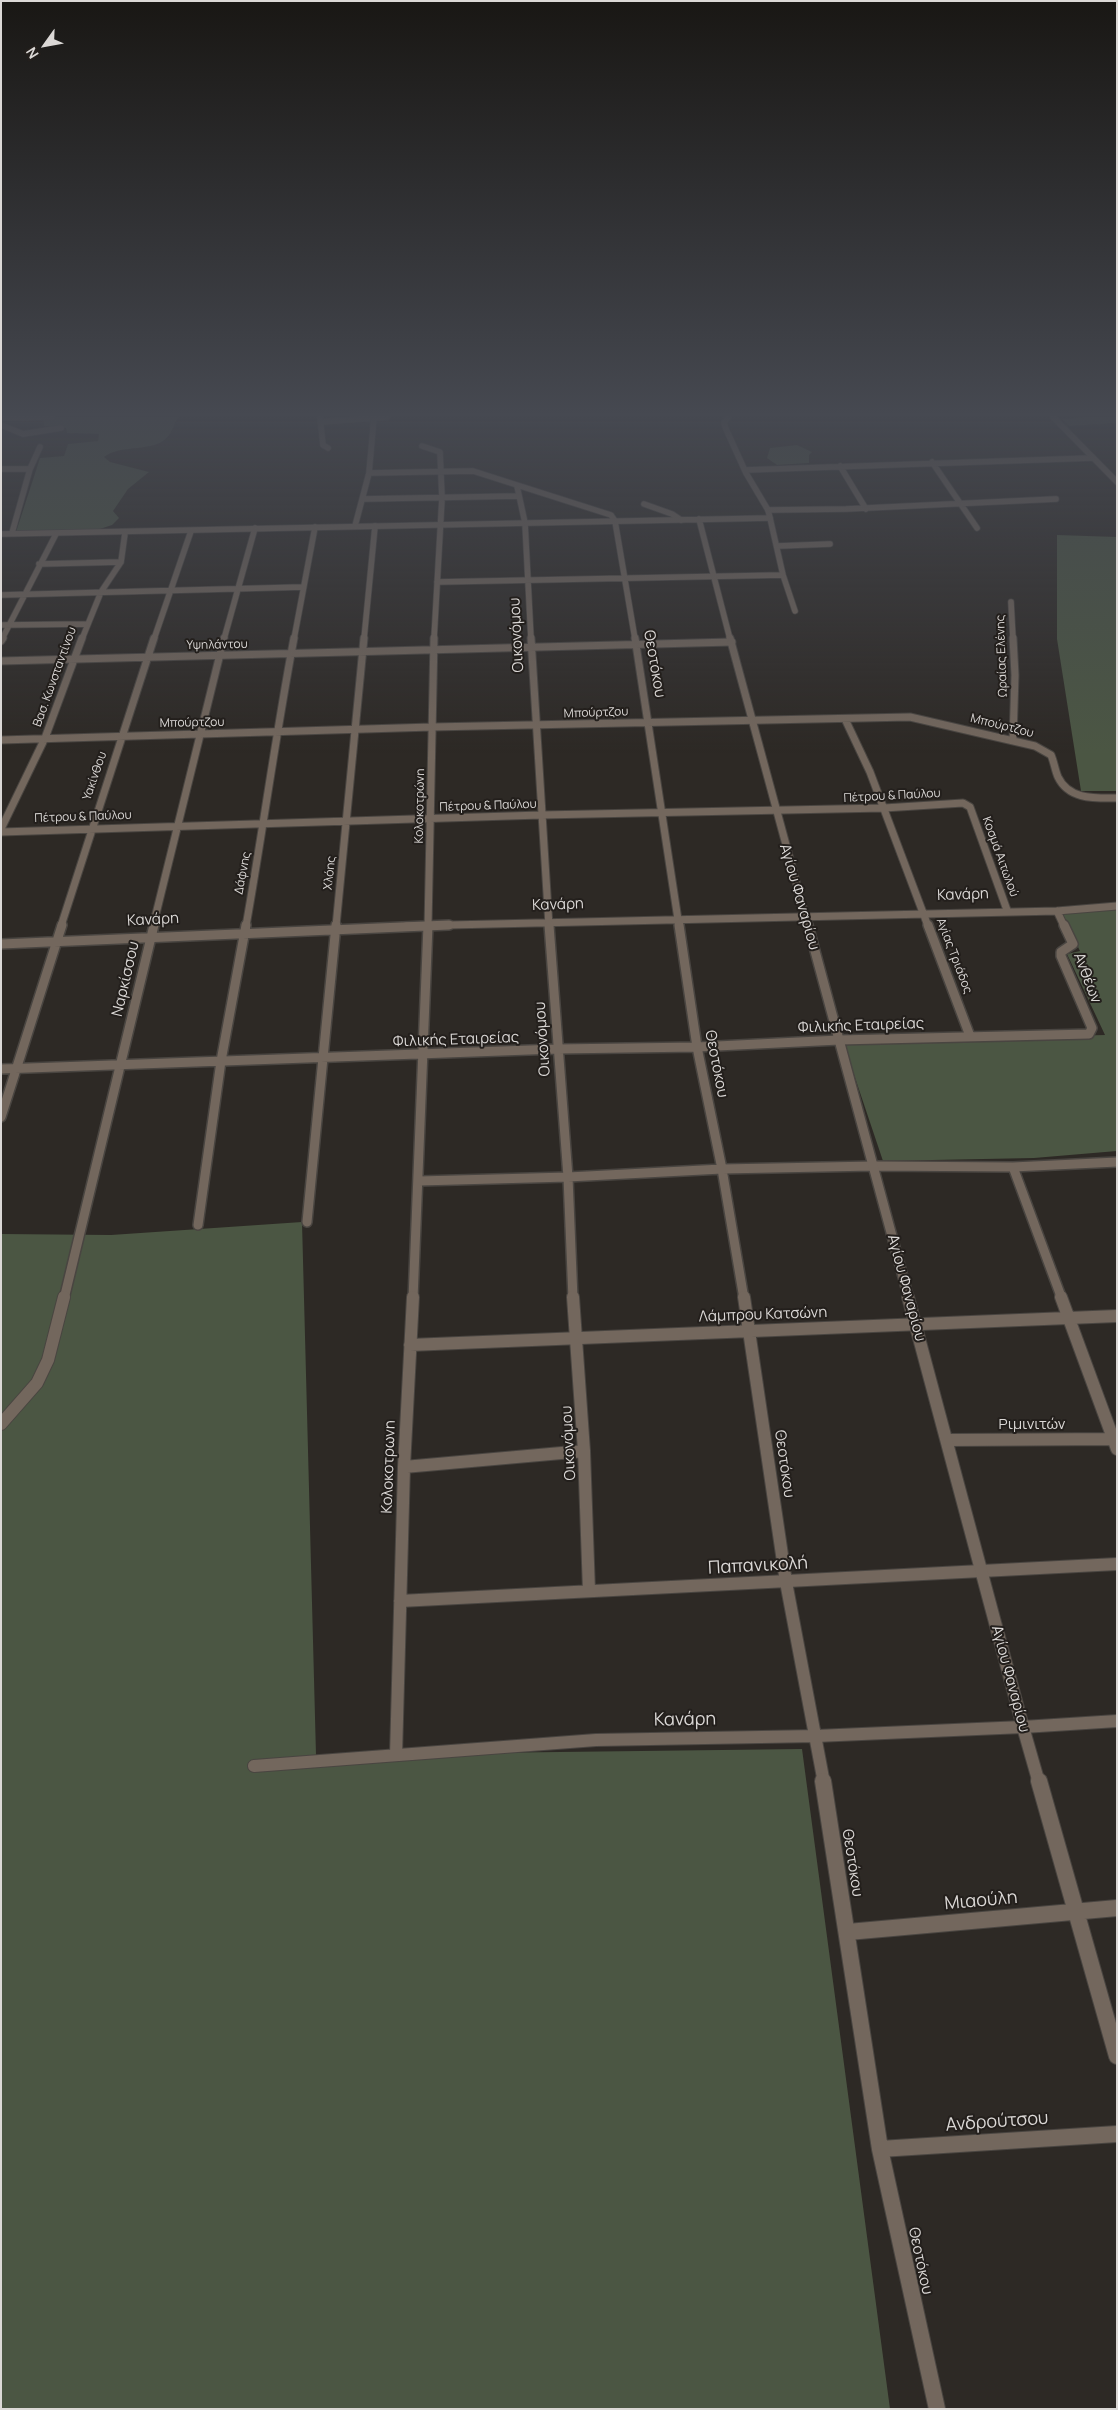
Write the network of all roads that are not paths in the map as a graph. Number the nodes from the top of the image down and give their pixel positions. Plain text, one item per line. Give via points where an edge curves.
1 (13, 529) edge
2 (224, 529) edge
3 (255, 529) edge
4 (315, 529) edge
5 (375, 529) edge
6 (439, 529) edge
7 (525, 529) edge
8 (616, 529) edge
9 (702, 529) edge
10 (773, 529) edge
11 (191, 531) junction
12 (12, 533) junction
13 (126, 533) junction
14 (1, 534) edge
15 (56, 534) junction
16 (830, 544) dead end
17 (778, 546) junction
18 (121, 562) junction
19 (40, 564) junction
20 (783, 575) junction
21 (714, 578) junction
22 (624, 580) junction
23 (528, 581) junction
24 (437, 582) junction
25 (303, 587) junction
26 (236, 588) junction
27 (168, 590) junction
28 (102, 592) junction
29 (24, 594) junction
30 (1, 595) edge
31 (1011, 602) dead end
32 (795, 610) dead end
33 (86, 624) junction
34 (5, 625) edge
35 (1, 641) edge
36 (732, 642) junction
37 (635, 645) junction
38 (531, 648) junction
39 (433, 651) junction
40 (363, 653) junction
41 (292, 654) junction
42 (219, 656) junction
43 (148, 658) junction
44 (73, 660) junction
45 (1, 661) edge
46 (845, 719) junction
47 (753, 720) junction
48 (649, 723) junction
49 (432, 727) junction
50 (535, 727) junction
51 (355, 732) junction
52 (276, 733) junction
53 (199, 734) junction
54 (122, 736) junction
55 (45, 738) junction
56 (1, 740) edge
57 (1014, 740) junction
58 (1117, 798) edge
59 (884, 808) junction
60 (775, 811) junction
61 (971, 811) joint
62 (662, 814) junction
63 (541, 815) junction
64 (431, 819) junction
65 (346, 822) junction
66 (264, 824) junction
67 (91, 827) junction
68 (177, 827) junction
69 (1, 830) edge
70 (1117, 906) edge
71 (1007, 910) junction
72 (1058, 911) junction
73 (923, 913) junction
74 (805, 917) junction
75 (678, 918) junction
76 (548, 922) junction
77 (428, 925) junction
78 (336, 928) junction
79 (243, 933) junction
80 (151, 935) junction
81 (55, 942) junction
82 (1, 944) edge
83 (1092, 1032) joint
84 (970, 1036) junction
85 (839, 1040) junction
86 (697, 1047) junction
87 (557, 1050) junction
88 (422, 1056) junction
89 (323, 1058) junction
90 (221, 1061) junction
91 (120, 1064) junction
92 (16, 1068) junction
93 (1, 1069) edge
94 (1, 1117) edge
95 (1117, 1162) edge
96 (874, 1166) junction
97 (1013, 1167) junction
98 (722, 1169) junction
99 (568, 1177) junction
100 (419, 1180) junction
101 (307, 1222) dead end
102 (198, 1225) dead end
103 (1117, 1316) edge
104 (1067, 1318) junction
105 (915, 1324) junction
106 (750, 1331) junction
107 (575, 1338) junction
108 (410, 1345) junction
109 (1, 1424) edge
110 (947, 1440) junction
111 (1116, 1443) edge
112 (584, 1451) junction
113 (404, 1467) junction
114 (1117, 1564) edge
115 (980, 1570) junction
116 (786, 1582) junction
117 (589, 1591) junction
118 (400, 1601) junction
119 (1117, 1721) edge
120 (1023, 1727) junction
121 (816, 1736) junction
122 (396, 1755) junction
123 (254, 1766) dead end
124 (1117, 1908) edge
125 (1076, 1912) junction
126 (848, 1932) junction
127 (1117, 2056) edge
128 (1117, 2134) edge
129 (880, 2149) junction
130 (937, 2409) edge

1 - 12 street
2 - 11 street
3 - 26 street, Ναρκίσσου
4 - 25 street, Δάφνης
5 - 40 street, Χλόης
6 - 24 street, Κολοκοτρώνη
7 - 23 street, Οικονόμου
8 - 22 street, Θεοτόκου
9 - 21 street, Αγίου Φαναρίου
10 - 17 street
11 - 13 street
11 - 27 street, Υακίνθου
12 - 14 street
12 - 15 street
13 - 15 street
13 - 18 street, Βασ. Κωνσταντίνου
15 - 19 street
16 - 17 street
17 - 20 street
18 - 19 street
18 - 28 street, Βασ. Κωνσταντίνου
19 - 29 street
20 - 21 street
20 - 32 street
21 - 22 street
21 - 36 street, Αγίου Φαναρίου
22 - 23 street
22 - 37 street, Θεοτόκου
23 - 24 street
23 - 38 street, Οικονόμου
24 - 39 street, Κολοκοτρώνη
25 - 26 street
25 - 41 street, Δάφνης
26 - 27 street
26 - 42 street, Ναρκίσσου
27 - 28 street
27 - 43 street, Υακίνθου
28 - 29 street
28 - 33 street, Βασ. Κωνσταντίνου
29 - 30 street
29 - 34 street
31 - 57 street, Ωραίας Ελένης
33 - 34 street
33 - 44 street, Βασ. Κωνσταντίνου
34 - 35 street
36 - 37 street, Υψηλάντου
36 - 47 street, Αγίου Φαναρίου
37 - 38 street, Υψηλάντου
37 - 48 street, Θεοτόκου
38 - 39 street, Υψηλάντου
38 - 50 street, Οικονόμου
39 - 40 street, Υψηλάντου
39 - 49 street, Κολοκοτρώνη
40 - 41 street, Υψηλάντου
40 - 51 street, Χλόης
41 - 42 street, Υψηλάντου
41 - 52 street, Δάφνης
42 - 43 street, Υψηλάντου
42 - 53 street, Ναρκίσσου
43 - 44 street, Υψηλάντου
43 - 54 street, Υακίνθου
44 - 45 street, Υψηλάντου
44 - 55 street, Βασ. Κωνσταντίνου
46 - 47 street, Μπούρτζου
46 - 57 street, Μπούρτζου via 913,717
46 - 59 street, Αγίας Τριάδος
47 - 48 street, Μπούρτζου
47 - 60 street, Αγίου Φαναρίου
48 - 50 street, Μπούρτζου
48 - 62 street, Θεοτόκου
49 - 50 street, Μπούρτζου
49 - 51 street, Μπούρτζου
49 - 64 street, Κολοκοτρώνη
50 - 63 street, Οικονόμου
51 - 52 street, Μπούρτζου
51 - 65 street, Χλόης
52 - 53 street, Μπούρτζου
52 - 66 street, Δάφνης
53 - 54 street, Μπούρτζου
53 - 68 street, Ναρκίσσου
54 - 55 street, Μπούρτζου
54 - 67 street, Υακίνθου
55 - 56 street, Μπούρτζου
55 - 69 street, Βασ. Κωνσταντίνου
57 - 58 street, Μπούρτζου via 1052,755 1058,777 1069,792 1079,797
59 - 60 street, Πέτρου & Παύλου
59 - 61 street, Πέτρου & Παύλου via 960,803
59 - 73 street, Αγίας Τριάδος
60 - 62 street, Πέτρου & Παύλου
60 - 74 street, Αγίου Φαναρίου
61 - 71 street, Κοσμά Αιτωλού
62 - 63 street, Πέτρου & Παύλου
62 - 75 street, Θεοτόκου
63 - 64 street, Πέτρου & Παύλου
63 - 76 street, Οικονόμου
64 - 65 street, Πέτρου & Παύλου
64 - 77 street, Κολοκοτρώνη
65 - 66 street, Πέτρου & Παύλου
65 - 78 street, Χλόης
66 - 68 street, Πέτρου & Παύλου
66 - 79 street, Δάφνης
67 - 68 street, Πέτρου & Παύλου
67 - 69 street, Πέτρου & Παύλου
67 - 81 street, Υακίνθου
68 - 80 street, Ναρκίσσου
70 - 72 street, Κανάρη
71 - 72 street, Κανάρη
71 - 73 street, Κανάρη
72 - 83 street, Ανθέων via 1073,944 1060,956
73 - 74 street, Κανάρη
73 - 84 street, Αγίας Τριάδος
74 - 75 street, Κανάρη
74 - 85 street, Αγίου Φαναρίου
75 - 76 street, Κανάρη
75 - 86 street, Θεοτόκου
76 - 77 street, Κανάρη
76 - 87 street, Οικονόμου
77 - 78 street, Κανάρη
77 - 88 street, Κολοκοτρώνη
78 - 79 street, Κανάρη
78 - 89 street, Χλόης
79 - 80 street, Κανάρη
79 - 90 street, Δάφνης
80 - 81 street, Κανάρη
80 - 91 street, Ναρκίσσου
81 - 82 street, Κανάρη
81 - 92 street, Υακίνθου
83 - 84 street, Φιλικής Εταιρείας
84 - 85 street, Φιλικής Εταιρείας
85 - 86 street, Φιλικής Εταιρείας
85 - 96 street, Αγίου Φαναρίου
86 - 87 street, Φιλικής Εταιρείας
86 - 98 street, Θεοτόκου
87 - 88 street, Φιλικής Εταιρείας
87 - 99 street, Οικονόμου
88 - 89 street, Φιλικής Εταιρείας
88 - 100 street, Κολοκοτρώνη
89 - 90 street, Φιλικής Εταιρείας
89 - 101 street, Χλόης
90 - 91 street, Φιλικής Εταιρείας
90 - 102 street, Δάφνης
91 - 92 street, Φιλικής Εταιρείας
91 - 109 street, Ναρκίσσου via 48,1360 37,1383
92 - 93 street, Φιλικής Εταιρείας
92 - 94 street, Υακίνθου
95 - 97 street
96 - 97 street
96 - 98 street
96 - 105 street, Αγίου Φαναρίου
97 - 104 street
98 - 99 street
98 - 106 street, Θεοτόκου
99 - 100 street
99 - 107 street, Οικονόμου
100 - 108 street, Κολοκοτρωνη
103 - 104 street, Λάμπρου Κατσώνη
104 - 105 street, Λάμπρου Κατσώνη
104 - 111 street
105 - 106 street, Λάμπρου Κατσώνη
105 - 110 street, Αγίου Φαναρίου
106 - 107 street, Λάμπρου Κατσώνη
106 - 116 street, Θεοτόκου
107 - 108 street, Λάμπρου Κατσώνη
107 - 112 street, Οικονόμου
108 - 113 street, Κολοκοτρωνη
110 - 111 street, Ριμινιτών
110 - 115 street, Αγίου Φαναρίου
112 - 113 street
112 - 117 street, Οικονόμου
113 - 118 street, Κολοκοτρωνη
114 - 115 street, Παπανικολή
115 - 116 street, Παπανικολή
115 - 120 street, Αγίου Φαναρίου
116 - 117 street, Παπανικολή
116 - 121 street, Θεοτόκου
117 - 118 street, Παπανικολή
118 - 122 street, Κολοκοτρωνη
119 - 120 street, Κανάρη
120 - 121 street, Κανάρη
120 - 125 street, Αγίου Φαναρίου
121 - 122 street, Κανάρη via 596,1740
121 - 126 street, Θεοτόκου
122 - 123 street, Κανάρη
124 - 125 street, Μιαούλη
125 - 126 street, Μιαούλη
125 - 127 street, Αγίου Φαναρίου
126 - 129 street, Θεοτόκου
128 - 129 street, Ανδρούτσου
129 - 130 street, Θεοτόκου

